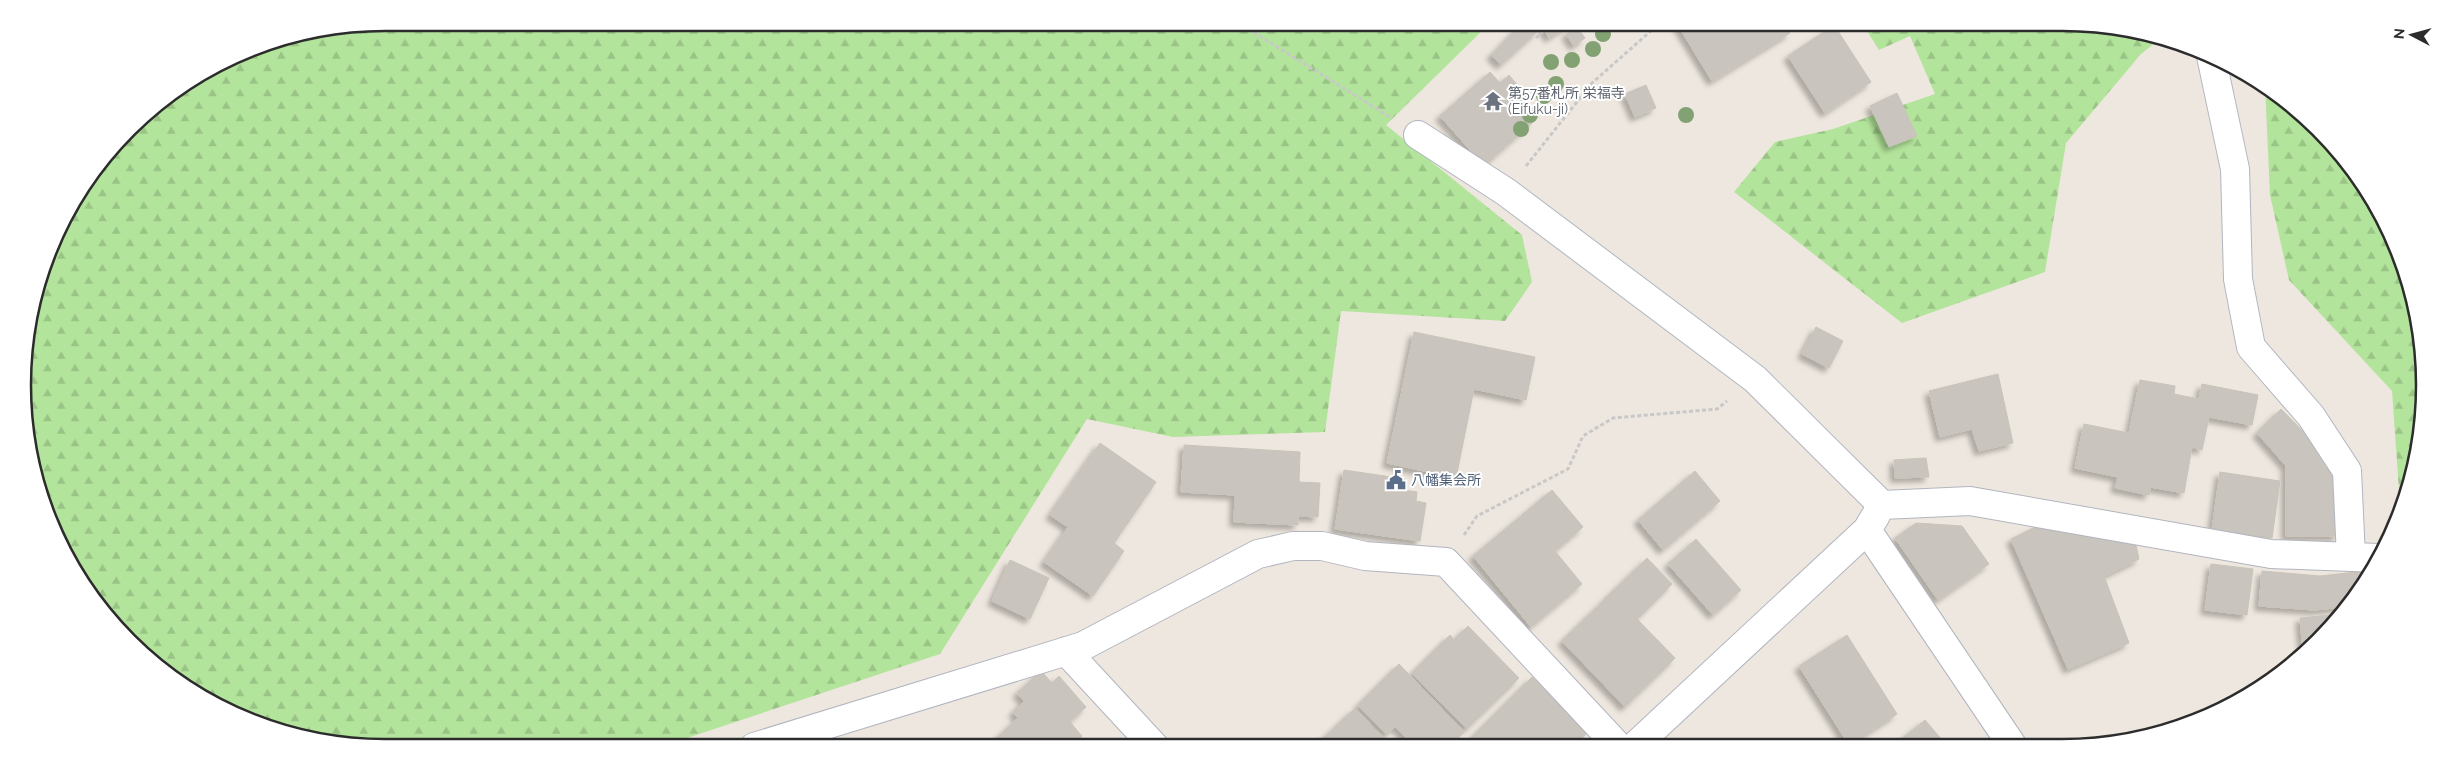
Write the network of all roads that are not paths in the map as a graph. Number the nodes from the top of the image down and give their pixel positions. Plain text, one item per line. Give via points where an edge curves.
1 (2214, 66) edge
2 (1418, 135) road end
3 (1882, 505) junction
4 (1867, 530) junction
5 (2351, 557) junction
6 (2370, 558) edge
7 (1066, 651) junction
8 (780, 739) edge
9 (1148, 739) edge
10 (1610, 739) edge
11 (1642, 739) edge
12 (2009, 739) edge

1 - 5 street via 2235,169 2238,279 2250,347 2311,416 2347,471
2 - 3 street via 1506,192 1754,379
3 - 4 street
3 - 5 street via 1970,501 2271,554
4 - 11 street
4 - 12 street
5 - 6 street
7 - 8 street
7 - 9 street
7 - 10 street via 1083,646 1258,554 1293,546 1322,546 1365,556 1446,562

